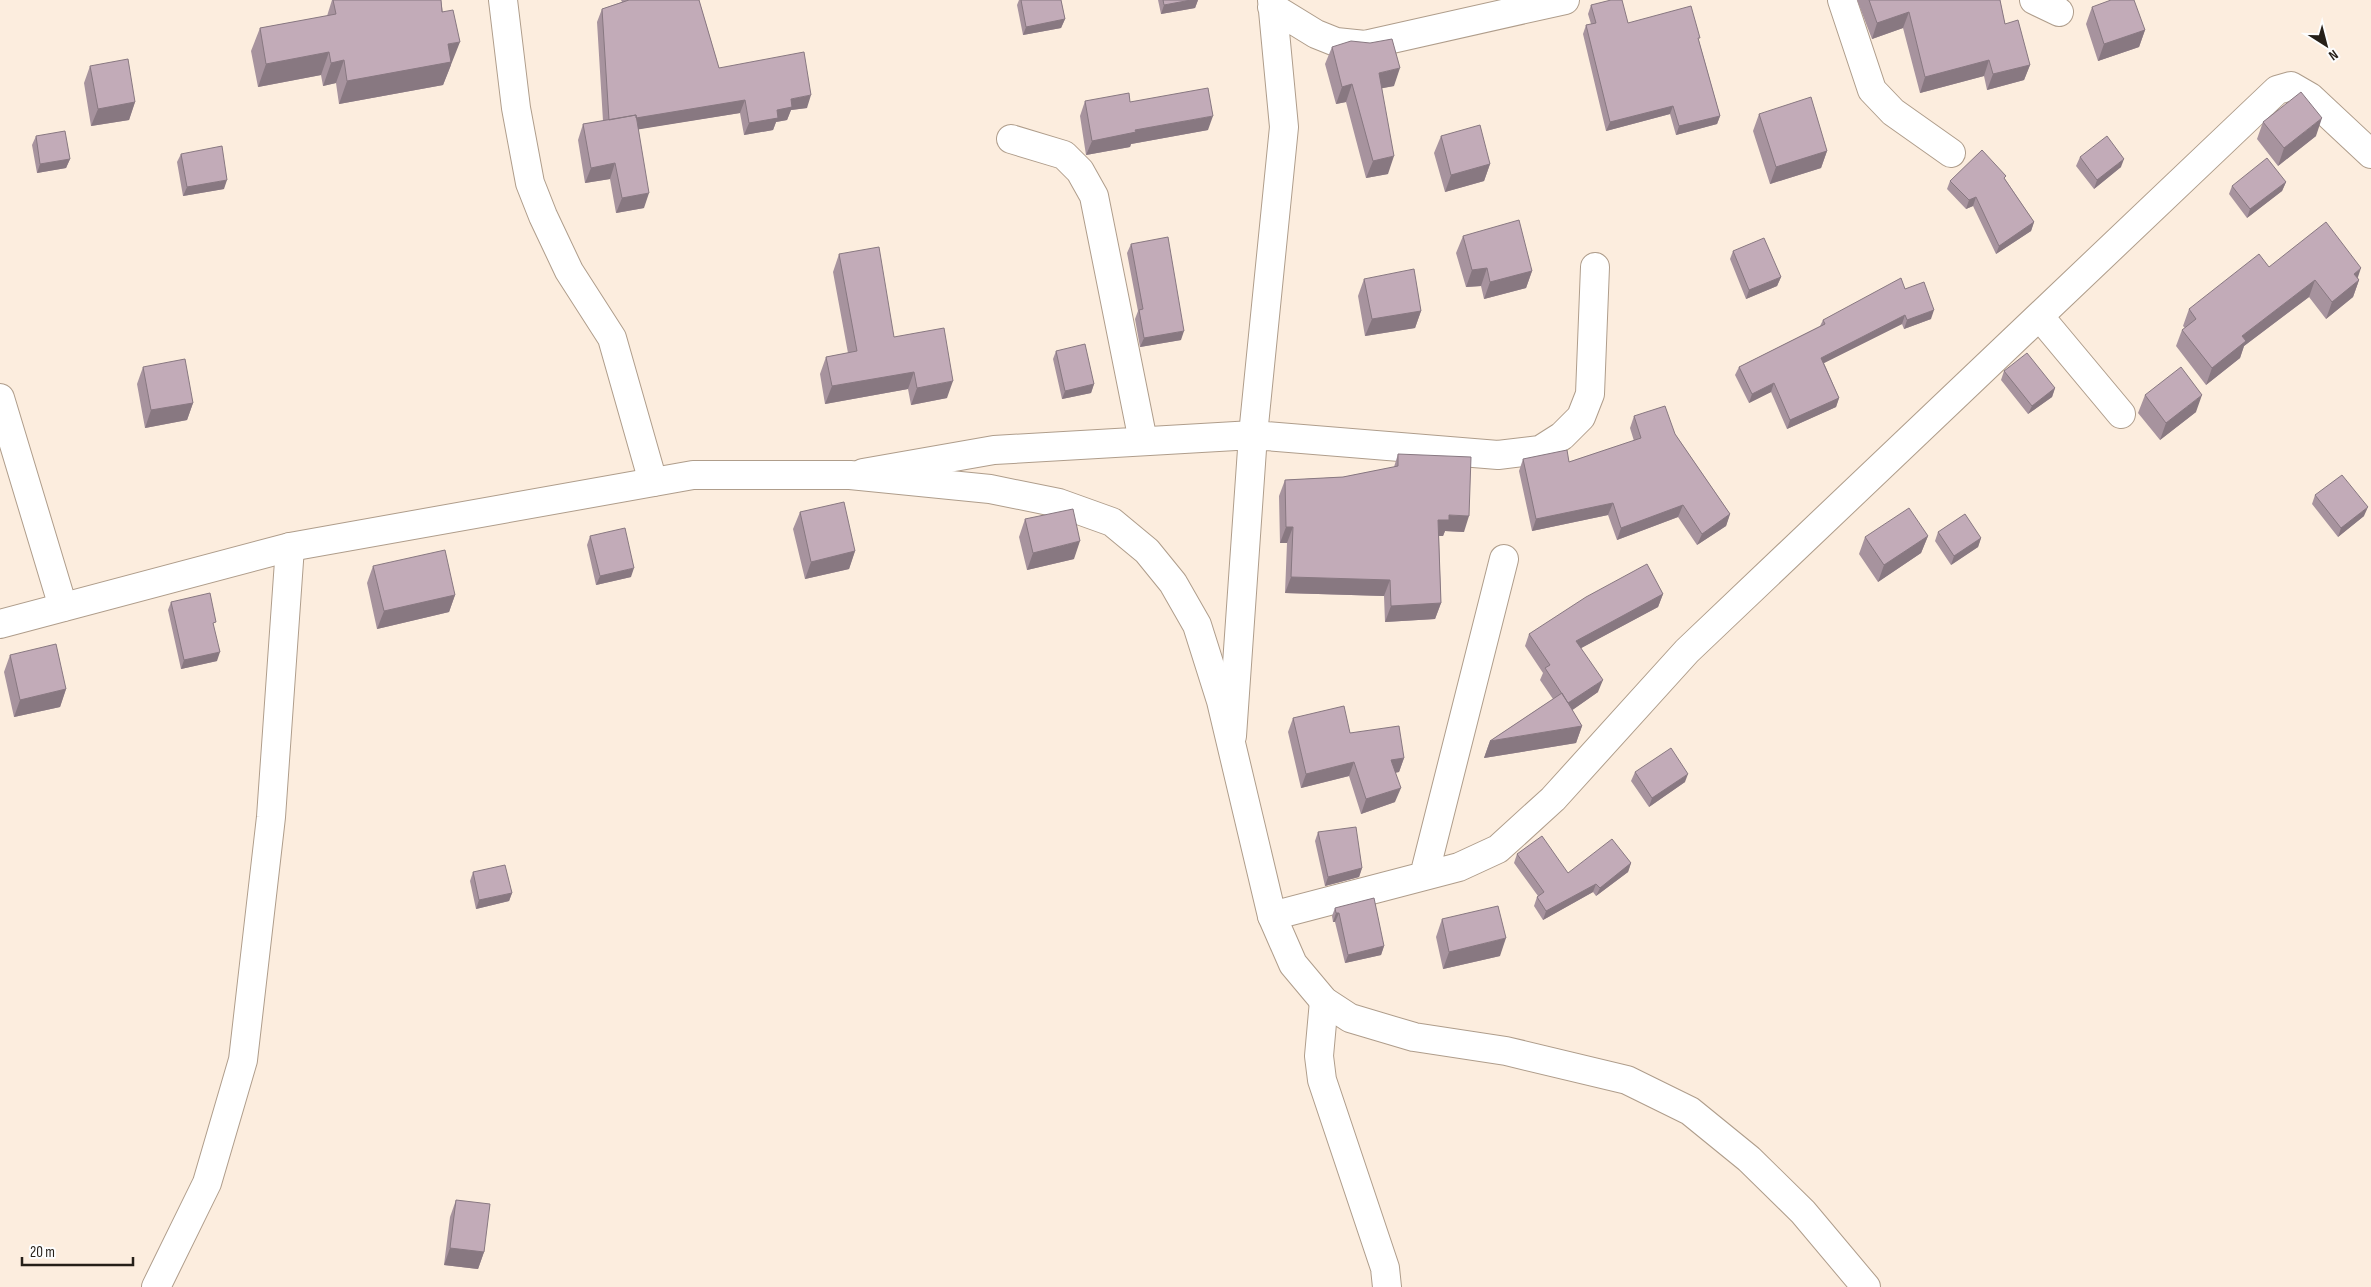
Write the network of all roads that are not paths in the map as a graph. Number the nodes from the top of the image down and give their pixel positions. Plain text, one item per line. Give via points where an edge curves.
1 (503, 0) edge
2 (1565, 0) edge
3 (1842, 0) edge
4 (2034, 0) edge
5 (1272, 3) edge
6 (2058, 12) dead end
7 (1011, 139) dead end
8 (1951, 153) dead end
9 (2371, 154) edge
10 (1595, 267) dead end
11 (2040, 317) junction
12 (0, 398) edge
13 (2121, 414) dead end
14 (1253, 435) junction
15 (1143, 441) junction
16 (850, 475) junction
17 (653, 482) junction
18 (290, 547) junction
19 (1504, 560) dead end
20 (64, 607) junction
21 (0, 624) edge
22 (1232, 745) junction
23 (1424, 876) junction
24 (1272, 916) junction
25 (1324, 1001) junction
26 (156, 1287) edge
27 (1387, 1287) edge
28 (1866, 1287) edge

1 - 17 street via 516,108 530,183 569,271 612,338
2 - 5 street via 1365,45 1336,42 1316,34
3 - 8 street via 1872,90 1892,112
4 - 6 street
5 - 14 street via 1284,127
7 - 15 street via 1064,155 1080,171 1094,196
9 - 11 street via 2310,97 2292,86 2277,90
10 - 14 street via 1590,394 1581,417 1562,436 1540,450 1498,455
11 - 13 street
11 - 23 street via 1687,651 1553,799 1523,827 1498,849 1459,867
12 - 20 street
14 - 15 street
14 - 22 street
15 - 16 street via 994,450
16 - 17 street via 693,475
16 - 22 street via 990,489 1059,503 1112,522 1152,558 1173,583 1197,625
17 - 18 street
18 - 20 street
18 - 26 street via 271,817 243,1060 207,1183
19 - 23 street
20 - 21 street
22 - 24 street
23 - 24 street
24 - 25 street via 1293,964
25 - 27 street via 1319,1056 1322,1080 1385,1268
25 - 28 street via 1350,1018 1414,1037 1506,1051 1627,1080 1690,1111 1749,1159 1803,1212

